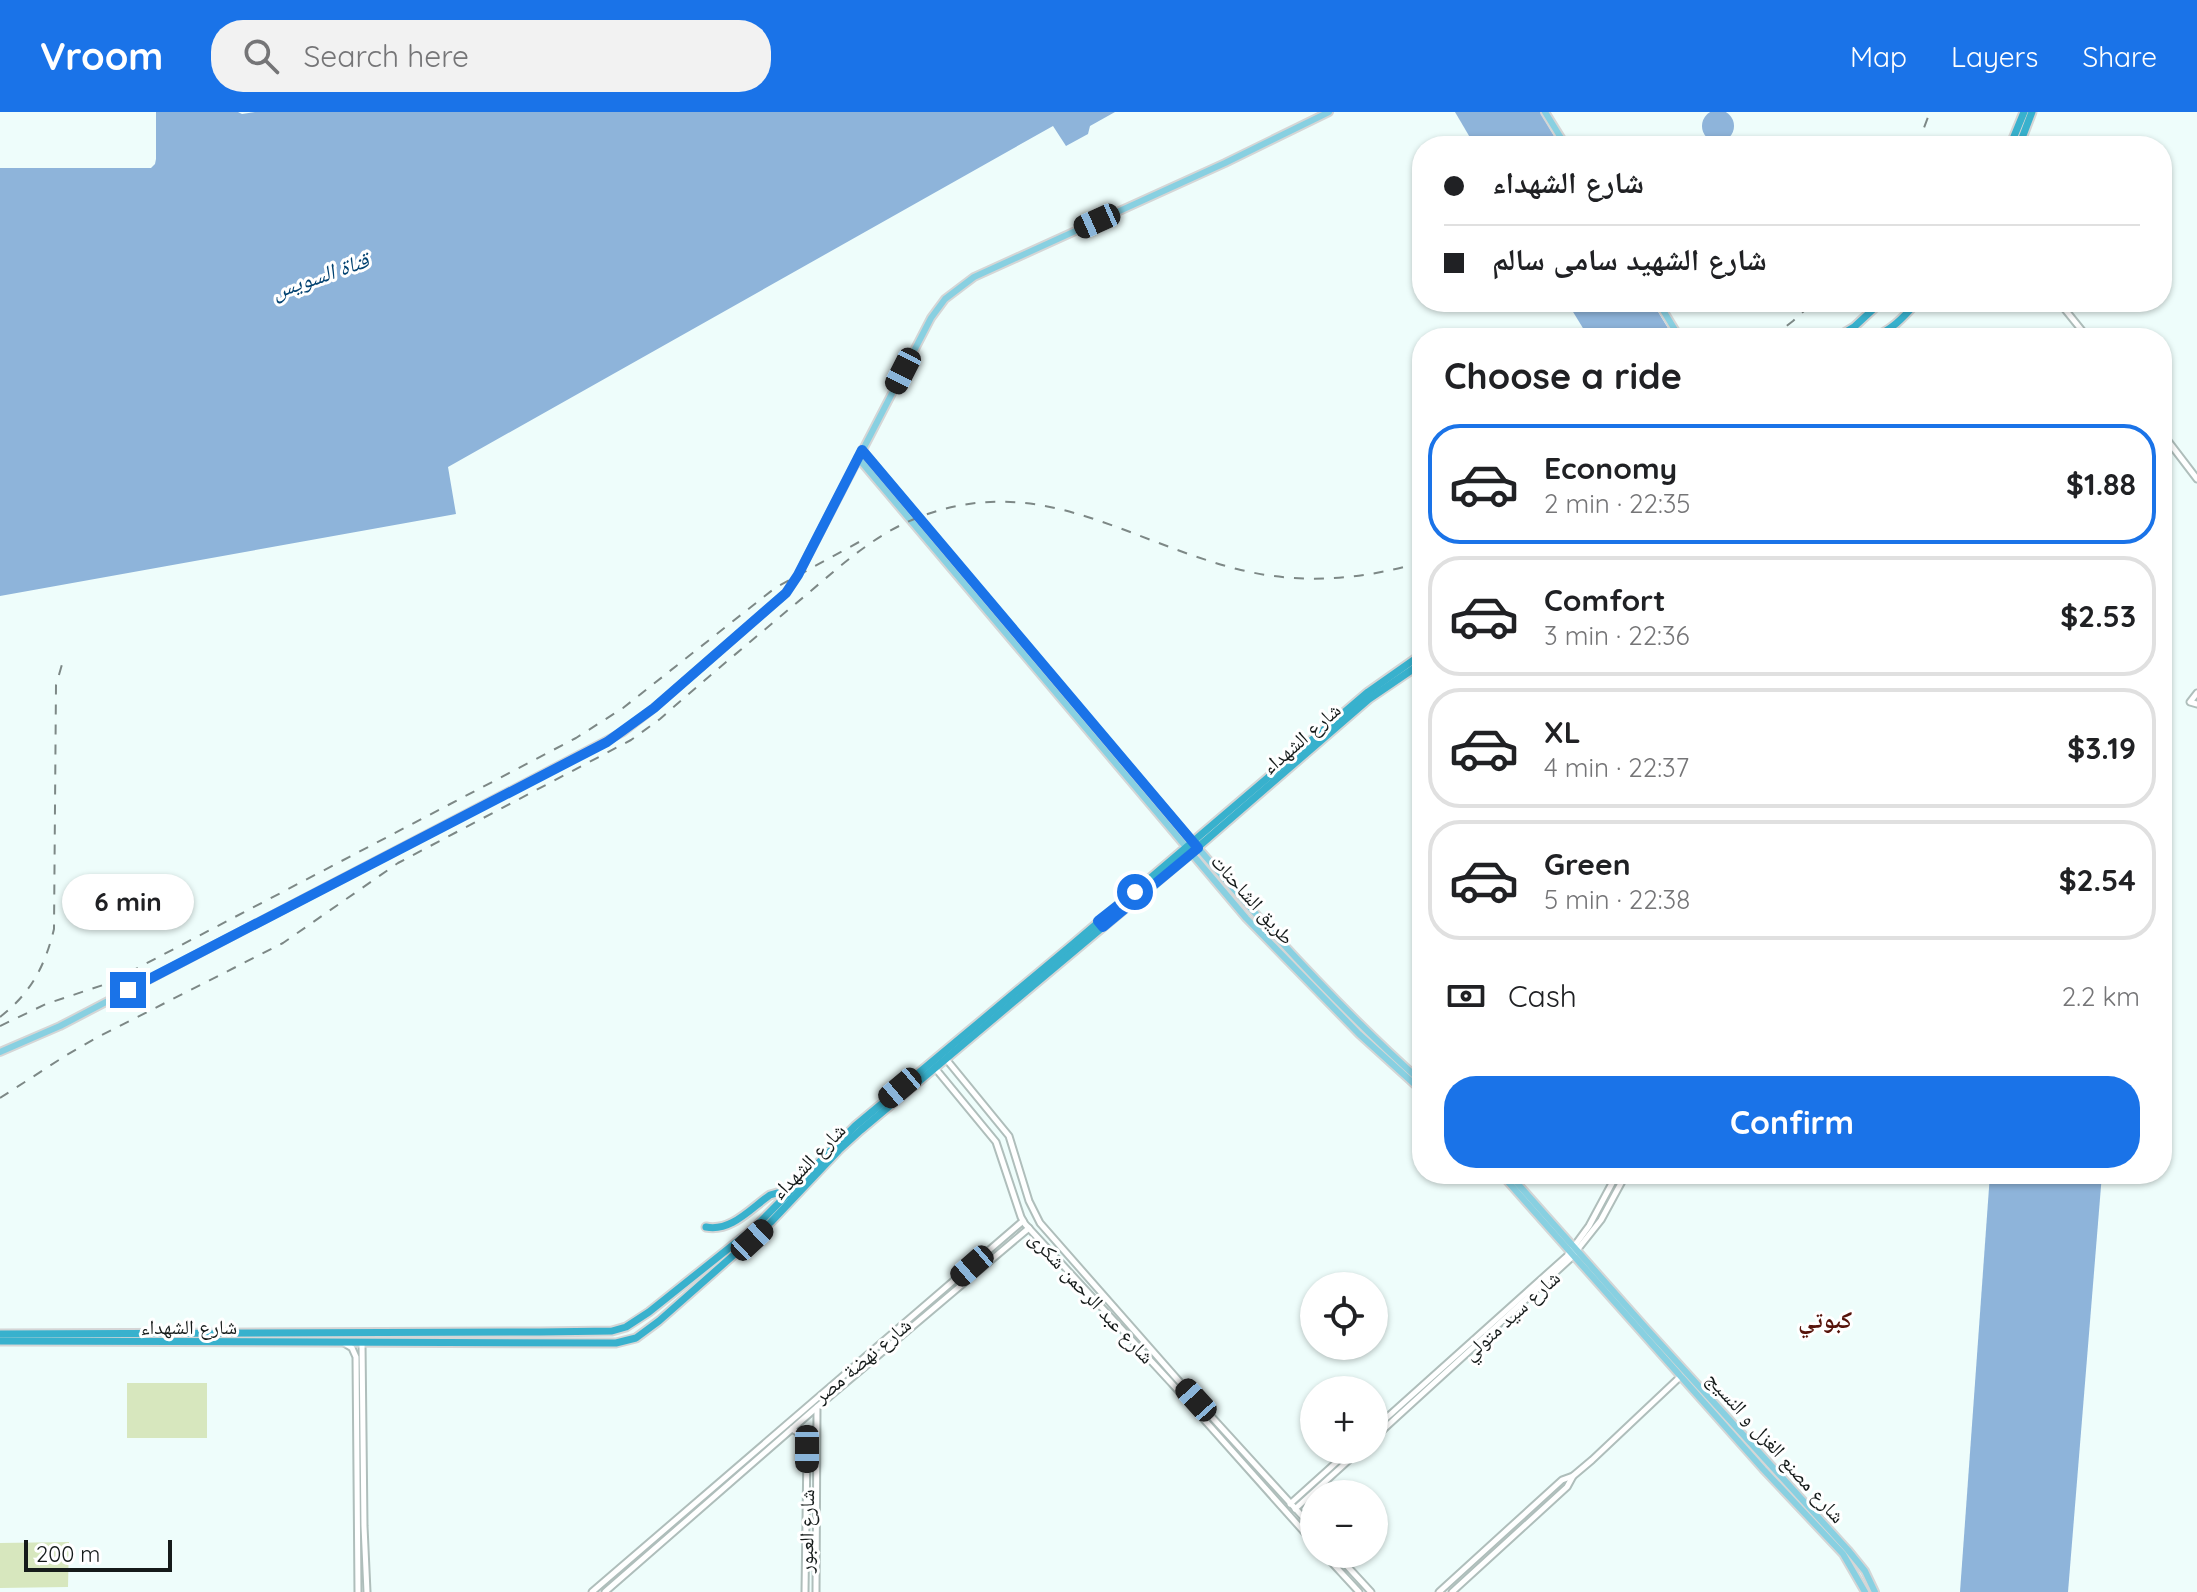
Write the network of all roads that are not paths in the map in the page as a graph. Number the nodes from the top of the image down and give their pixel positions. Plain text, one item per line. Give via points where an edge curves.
1 (1329, 112) edge
2 (1545, 112) edge
3 (2024, 112) edge
4 (2032, 112) edge
5 (1560, 136) edge
6 (2014, 136) edge
7 (2023, 136) edge
8 (1870, 312) edge
9 (1907, 312) edge
10 (2067, 312) edge
11 (1852, 328) edge
12 (1889, 328) edge
13 (2080, 328) edge
14 (2172, 446) edge
15 (862, 450) junction
16 (858, 458) junction
17 (2197, 479) edge
18 (1004, 626) junction
19 (1412, 661) edge
20 (1412, 670) edge
21 (2197, 693) edge
22 (2194, 703) edge
23 (1084, 714) junction
24 (1077, 720) junction
25 (1100, 733) junction
26 (1094, 740) junction
27 (1195, 845) junction
28 (1188, 851) junction
29 (1100, 924) junction
30 (1266, 925) junction
31 (1259, 932) junction
32 (1276, 937) junction
33 (1270, 943) junction
34 (0, 1052) edge
35 (946, 1059) junction
36 (935, 1068) junction
37 (956, 1072) junction
38 (1412, 1073) edge
39 (945, 1080) junction
40 (1412, 1082) edge
41 (1015, 1154) junction
42 (1002, 1157) junction
43 (1020, 1168) junction
44 (1007, 1173) junction
45 (1510, 1184) edge
46 (1518, 1184) edge
47 (1612, 1184) edge
48 (1621, 1184) edge
49 (788, 1195) junction
50 (1023, 1221) junction
51 (706, 1227) dead end
52 (1029, 1228) junction
53 (995, 1246) junction
54 (1574, 1251) junction
55 (1001, 1252) junction
56 (1114, 1307) junction
57 (649, 1312) junction
58 (1108, 1313) junction
59 (1123, 1318) junction
60 (659, 1321) junction
61 (633, 1323) junction
62 (1118, 1324) junction
63 (1644, 1330) junction
64 (0, 1334) edge
65 (642, 1334) junction
66 (282, 1338) junction
67 (300, 1338) junction
68 (0, 1341) edge
69 (343, 1343) junction
70 (362, 1343) junction
71 (1681, 1376) junction
72 (817, 1407) junction
73 (1388, 1417) edge
74 (1388, 1425) edge
75 (792, 1429) junction
76 (1336, 1464) edge
77 (1343, 1464) edge
78 (1573, 1476) junction
79 (816, 1496) junction
80 (807, 1497) junction
81 (1293, 1506) junction
82 (1300, 1514) edge
83 (360, 1526) junction
84 (1300, 1527) edge
85 (1337, 1568) edge
86 (1349, 1568) edge
87 (1361, 1581) junction
88 (1356, 1589) edge
89 (358, 1592) edge
90 (367, 1592) edge
91 (592, 1592) edge
92 (605, 1592) edge
93 (805, 1592) edge
94 (816, 1592) edge
95 (1371, 1592) edge
96 (1439, 1592) edge
97 (1452, 1592) edge
98 (1865, 1592) edge
99 (1875, 1592) edge

1 - 15 main road via 964,283 931,318
2 - 5 main road
3 - 6 highway
4 - 7 highway
8 - 11 highway
9 - 12 highway
10 - 13 street
14 - 17 street
15 - 16 main road
15 - 18 main road, طريق الشاحنات
16 - 18 main road, طريق الشاحنات
16 - 34 main road via 786,593 623,732 85,1013
18 - 23 main road, طريق الشاحنات
18 - 24 main road, طريق الشاحنات
19 - 27 highway, شارع الشهداء via 1368,692
20 - 27 highway, شارع الشهداء via 1369,699
21 - 22 street
23 - 24 main road
23 - 25 main road, طريق الشاحنات
24 - 26 main road, طريق الشاحنات
25 - 26 main road
25 - 27 main road, طريق الشاحنات
26 - 28 main road, طريق الشاحنات
27 - 28 highway, شارع الشهداء
27 - 30 main road, طريق الشاحنات
28 - 29 highway, شارع الشهداء
28 - 31 main road, طريق الشاحنات
29 - 35 highway, شارع الشهداء
29 - 49 highway, شارع الشهداء via 845,1134
30 - 31 main road
30 - 32 main road, طريق الشاحنات
31 - 33 main road, طريق الشاحنات
32 - 33 main road
32 - 38 main road, طريق الشاحنات
33 - 40 main road, طريق الشاحنات
35 - 36 highway, شارع الشهداء
35 - 37 street, شارع عبد الرحمن شكرى
36 - 39 street, شارع عبد الرحمن شكرى
36 - 60 highway, شارع الشهداء via 850,1139 762,1231
37 - 39 street
37 - 41 street, شارع عبد الرحمن شكرى via 1006,1130
39 - 42 street, شارع عبد الرحمن شكرى via 993,1136
41 - 42 street
41 - 43 street, شارع عبد الرحمن شكرى
42 - 44 street, شارع عبد الرحمن شكرى
43 - 44 street
43 - 56 street, شارع عبد الرحمن شكرى via 1036,1216
44 - 50 street, شارع عبد الرحمن شكرى
45 - 54 main road
46 - 54 main road
47 - 54 street, شارع سيد متولي
48 - 54 street, شارع سيد متولي via 1601,1220
49 - 51 highway via 770,1195 727,1227
49 - 57 highway, شارع الشهداء
50 - 52 street, شارع عبد الرحمن شكرى
50 - 53 street, شارع نهضة مصر
52 - 55 street, شارع نهضة مصر
52 - 58 street, شارع عبد الرحمن شكرى
53 - 55 street
53 - 91 street, شارع نهضة مصر
54 - 63 main road
54 - 73 street, شارع سيد متولي
54 - 74 street, شارع سيد متولي
55 - 72 street, شارع نهضة مصر
56 - 58 street
56 - 59 street, شارع عبد الرحمن شكرى
57 - 60 highway
57 - 61 highway, شارع الشهداء
58 - 62 street, شارع عبد الرحمن شكرى
59 - 62 street
59 - 81 street, شارع عبد الرحمن شكرى
60 - 65 highway, شارع الشهداء
61 - 65 highway
61 - 67 highway, شارع الشهداء via 612,1331
62 - 84 street, شارع عبد الرحمن شكرى
63 - 71 main road, شارع مصنع الغزل و النسيج
63 - 99 main road, شارع مصنع الغزل و النسيج via 1848,1550
64 - 66 highway, شارع الشهداء
65 - 70 highway, شارع الشهداء via 616,1343
66 - 67 highway, شارع الشهداء
66 - 68 highway, شارع الشهداء
67 - 69 highway, شارع الشهداء
69 - 70 highway, شارع الشهداء
69 - 83 street via 356,1357
70 - 83 street
71 - 78 street
71 - 98 main road, شارع مصنع الغزل و النسيج via 1843,1554
72 - 75 street, شارع نهضة مصر
72 - 79 street, شارع العبور
75 - 80 street, شارع العبور via 802,1435 807,1449
75 - 92 street, شارع نهضة مصر
76 - 81 street
77 - 81 street
78 - 96 street via 1562,1480
78 - 97 street
79 - 80 street
79 - 94 street, شارع العبور
80 - 93 street, شارع العبور
81 - 82 street, شارع عبد الرحمن شكرى
83 - 89 street
83 - 90 street
85 - 88 street
86 - 87 street
87 - 88 street
87 - 95 street

